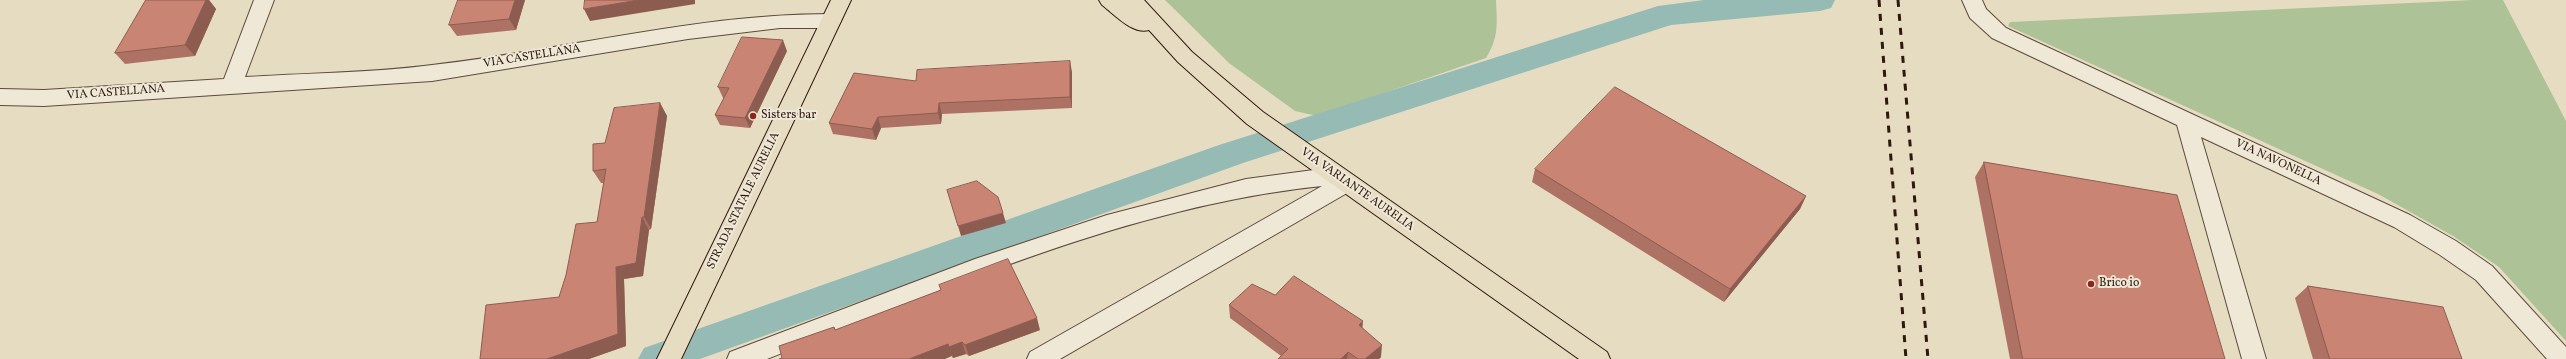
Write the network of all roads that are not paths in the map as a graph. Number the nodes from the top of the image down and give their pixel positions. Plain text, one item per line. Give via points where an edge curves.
1 (264, 0) edge
2 (841, 0) edge
3 (1108, 0) edge
4 (1133, 0) edge
5 (1975, 6) edge
6 (832, 21) junction
7 (1182, 55) junction
8 (232, 85) junction
9 (0, 97) edge
10 (2186, 120) junction
11 (1341, 180) junction
12 (673, 349) edge
13 (739, 359) edge
14 (1039, 359) edge
15 (1598, 359) edge
16 (2254, 359) edge
17 (2562, 359) edge

1 - 8 street
2 - 6 main road, STRADA STATALE AURELIA
3 - 7 main road
4 - 7 main road, VIA VARIANTE AURELIA
5 - 10 street, VIA NAVONELLA via 1999,33
6 - 8 street, VIA CASTELLANA via 780,21 688,32 432,73
6 - 12 main road, STRADA STATALE AURELIA
7 - 11 main road, VIA VARIANTE AURELIA via 1255,118
8 - 9 street, VIA CASTELLANA via 44,98
10 - 16 street
10 - 17 street, VIA NAVONELLA via 2402,221 2448,248 2484,273
11 - 13 street via 1235,189 1140,213 998,260
11 - 14 street
11 - 15 main road, VIA VARIANTE AURELIA

